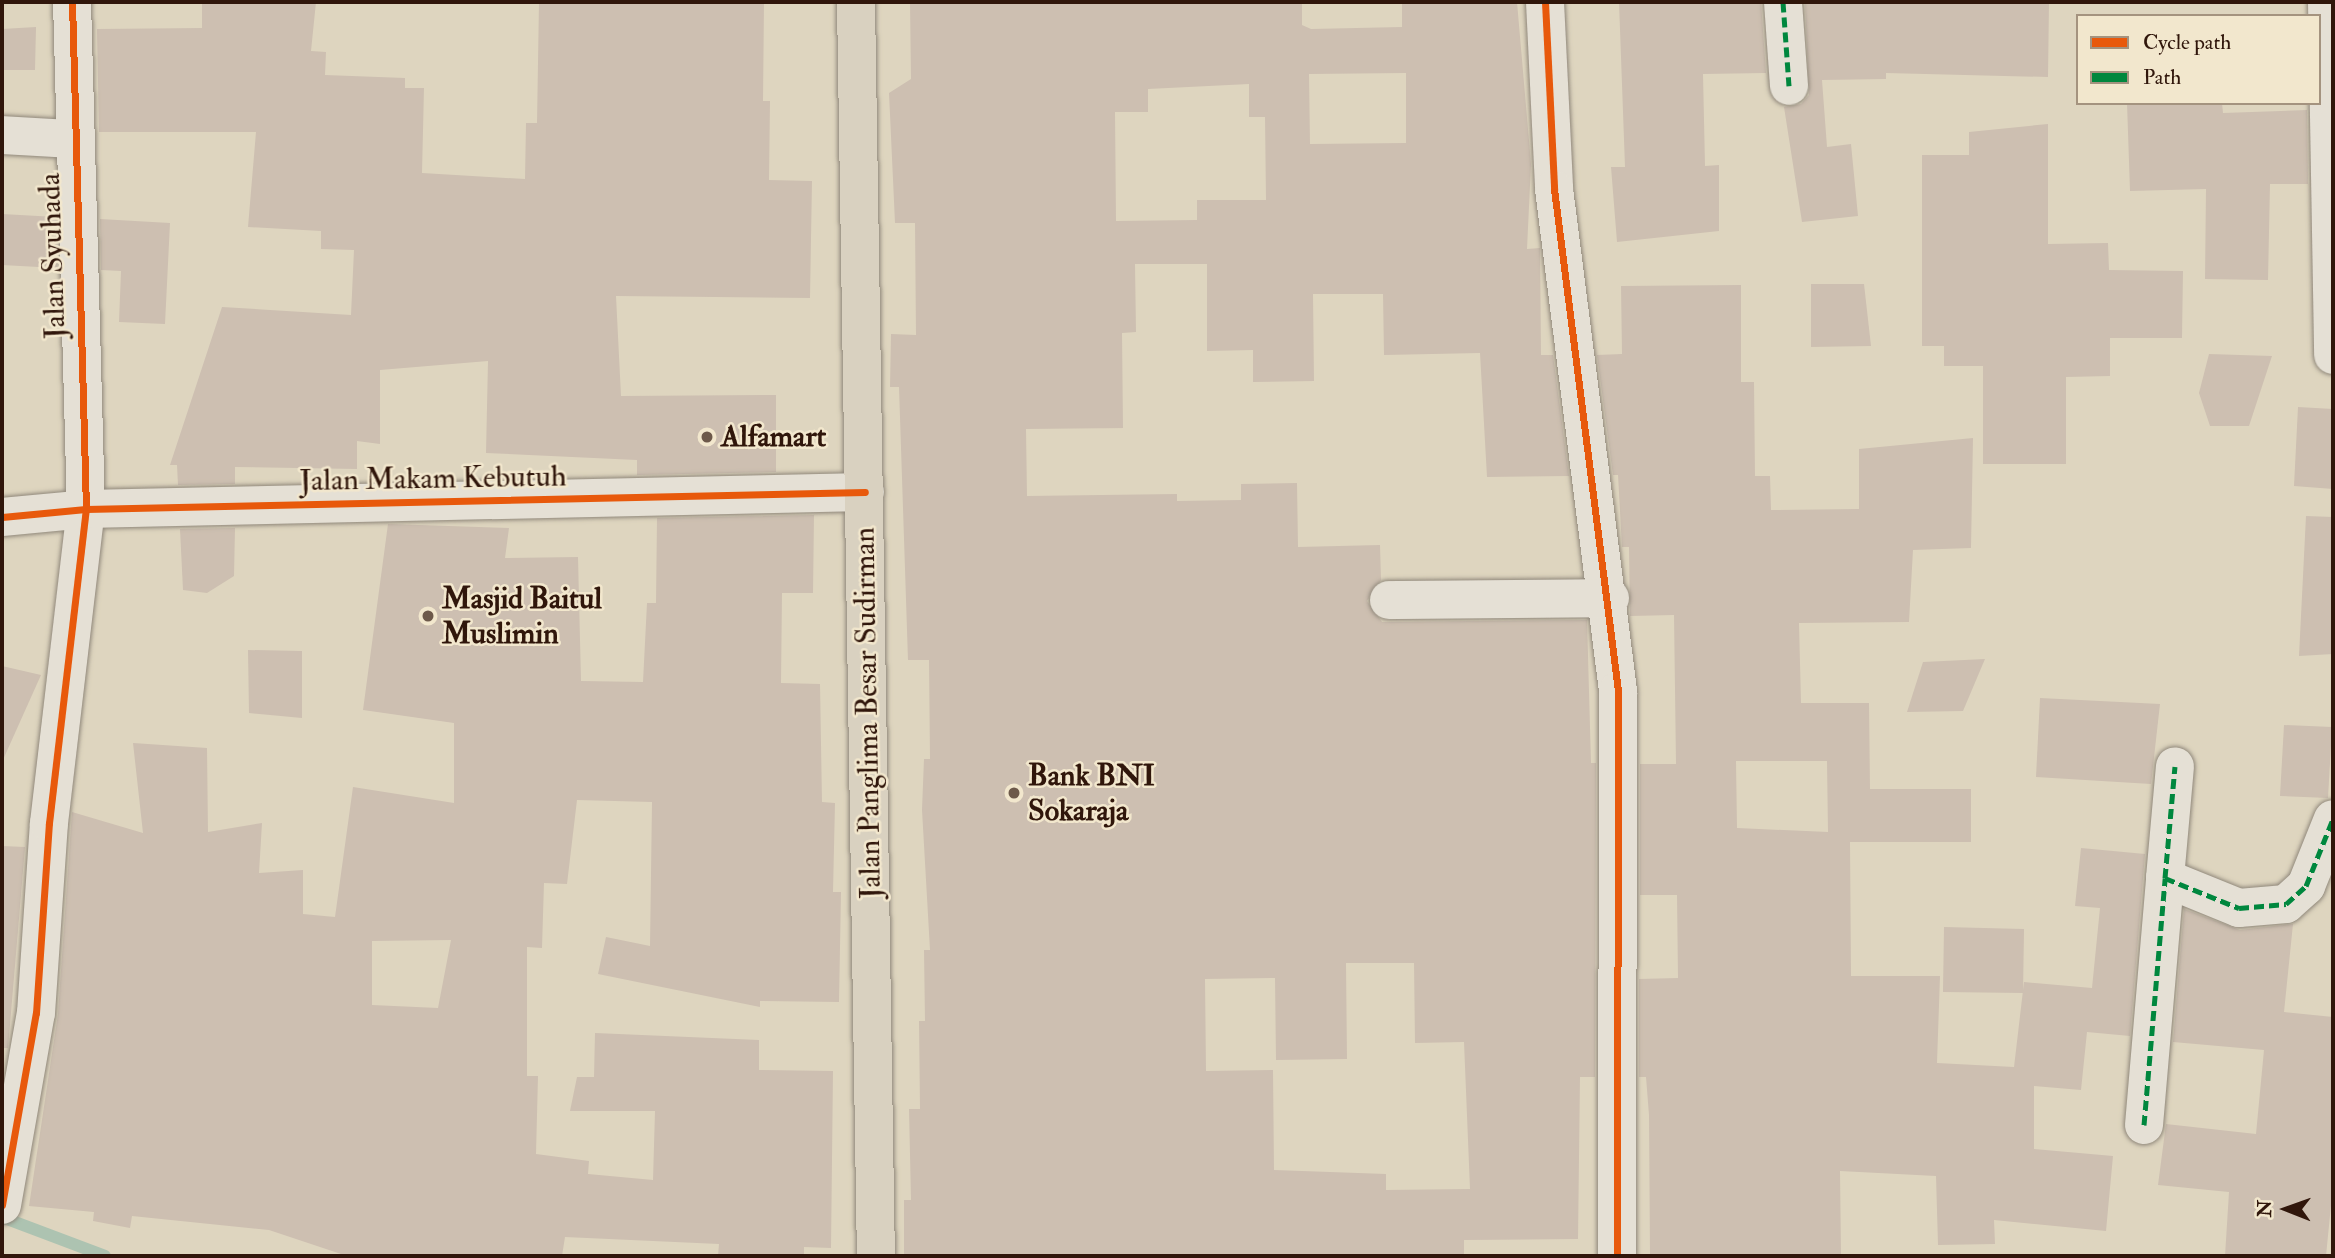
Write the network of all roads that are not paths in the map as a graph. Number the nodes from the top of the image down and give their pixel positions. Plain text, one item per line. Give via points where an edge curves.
1 (72, 2) edge
2 (856, 2) edge
3 (1545, 2) edge
4 (1783, 2) edge
5 (2327, 2) edge
6 (1789, 86) dead end
7 (2, 135) edge
8 (72, 139) junction
9 (2333, 355) edge
10 (865, 492) junction
11 (86, 509) junction
12 (2, 517) edge
13 (1610, 598) junction
14 (1389, 600) dead end
15 (2175, 766) dead end
16 (2333, 819) edge
17 (2165, 878) junction
18 (2144, 1125) dead end
19 (2, 1205) edge
20 (876, 1256) edge
21 (1617, 1256) edge

1 - 8 street, Jalan Syuhada
2 - 10 highway, Jalan Panglima Besar Sudirman
3 - 13 street via 1555,190
4 - 6 street
5 - 9 street
7 - 8 street
8 - 11 street, Jalan Syuhada
10 - 11 street, Jalan Makam Kebutuh
10 - 20 highway, Jalan Panglima Besar Sudirman
11 - 12 street, Jalan Makam Kebutuh
11 - 19 street, Jalan Syuhada via 49,823 36,1013
13 - 14 street
13 - 21 street via 1618,691
15 - 17 street
16 - 17 street via 2306,886 2286,904 2239,908
17 - 18 street

